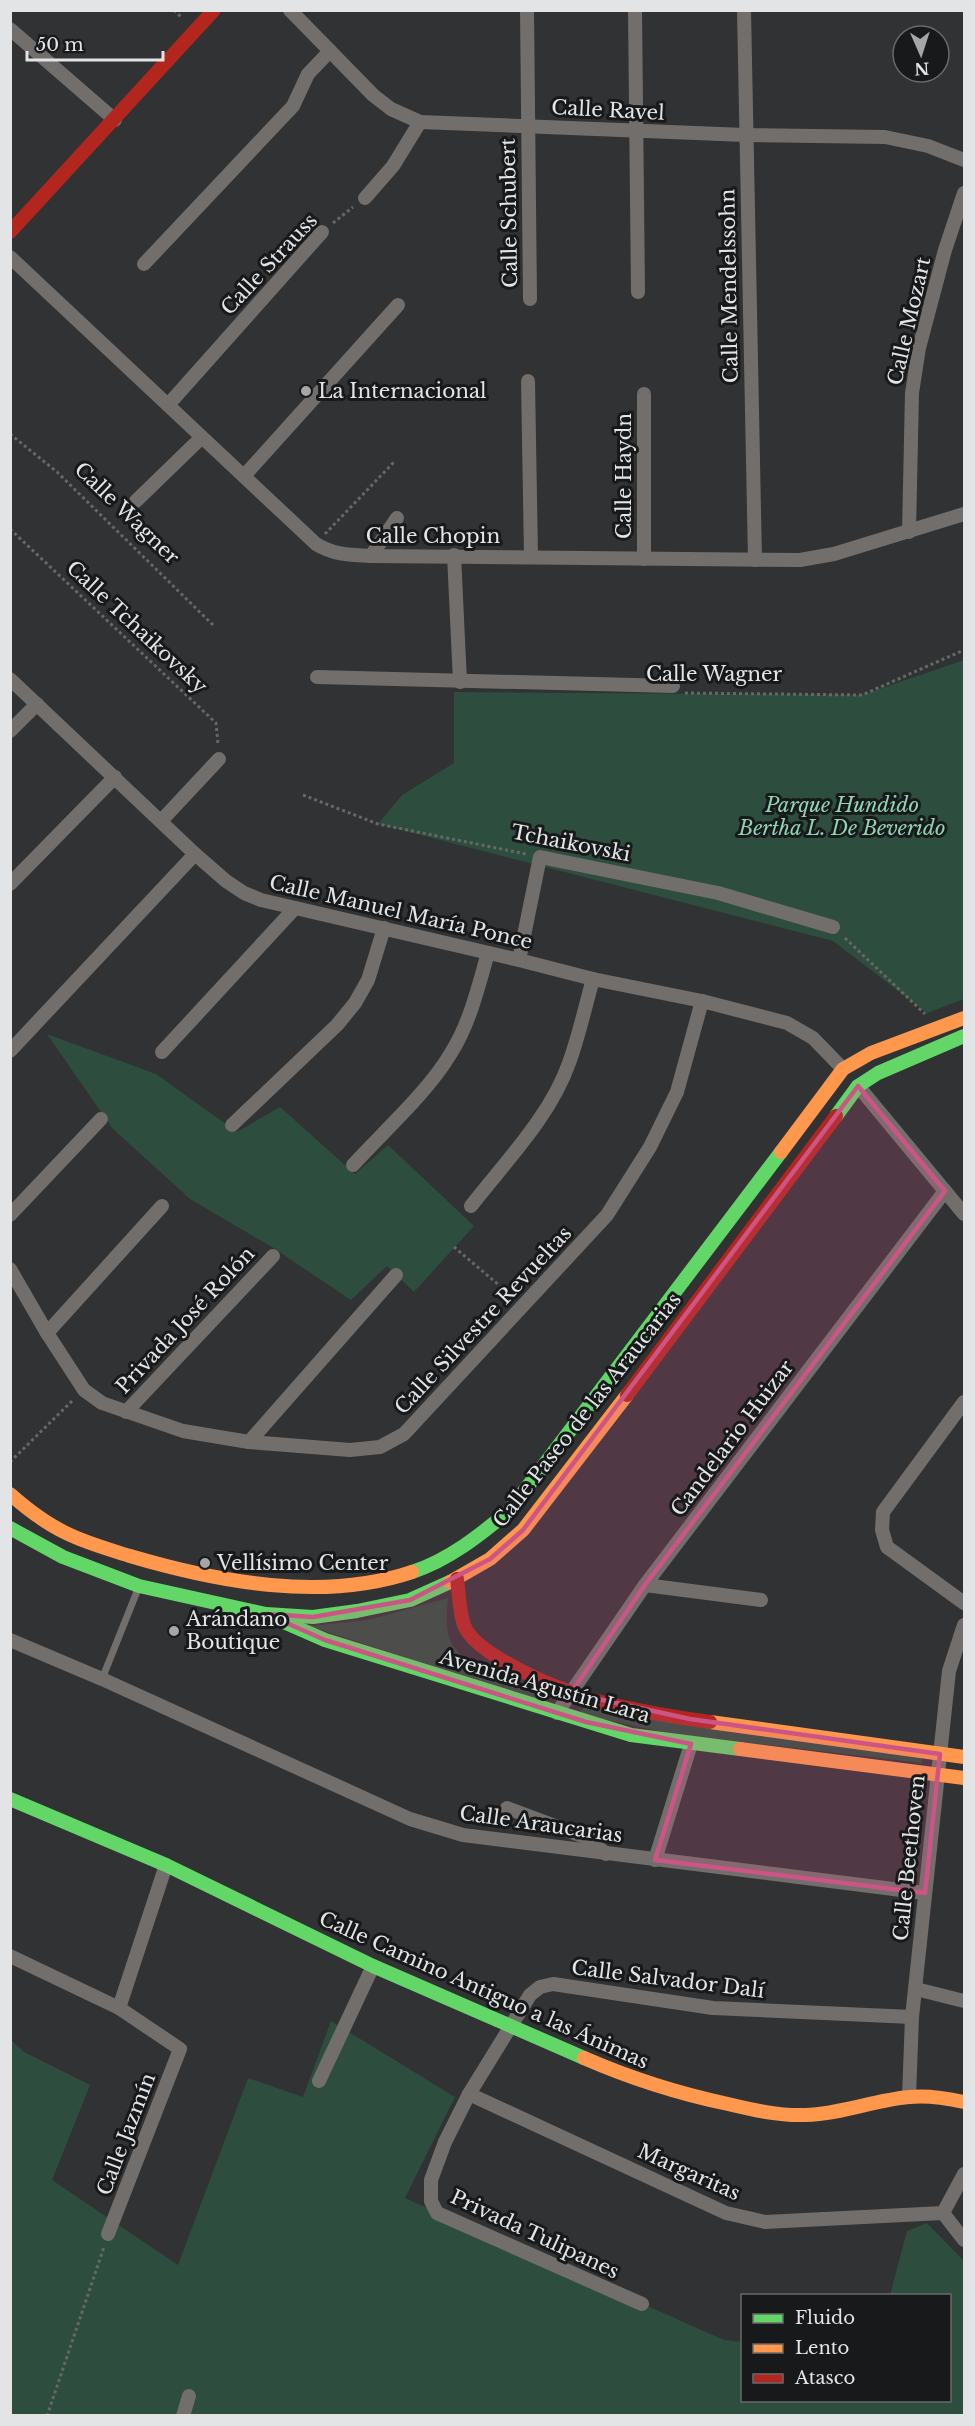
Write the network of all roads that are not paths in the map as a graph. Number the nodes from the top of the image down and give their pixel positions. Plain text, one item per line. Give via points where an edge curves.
1 (214, 10) edge
2 (290, 10) edge
3 (527, 10) edge
4 (635, 10) edge
5 (744, 10) edge
6 (10, 29) edge
7 (330, 51) junction
8 (115, 120) junction
9 (420, 122) junction
10 (527, 125) junction
11 (635, 132) junction
12 (745, 135) junction
13 (964, 160) edge
14 (964, 194) edge
15 (365, 198) road end
16 (13, 226) edge
17 (322, 232) road end
18 (10, 257) edge
19 (144, 264) dead end
20 (638, 292) dead end
21 (530, 300) dead end
22 (398, 304) dead end
23 (528, 381) dead end
24 (644, 394) dead end
25 (168, 405) junction
26 (201, 438) junction
27 (244, 476) junction
28 (136, 501) dead end
29 (964, 514) edge
30 (397, 518) dead end
31 (909, 532) junction
32 (454, 555) junction
33 (371, 556) junction
34 (531, 556) junction
35 (644, 559) junction
36 (755, 560) junction
37 (317, 677) dead end
38 (10, 679) edge
39 (460, 682) junction
40 (678, 690) road end
41 (37, 704) junction
42 (10, 731) edge
43 (219, 759) road end
44 (115, 777) junction
45 (162, 820) junction
46 (195, 854) junction
47 (10, 884) edge
48 (296, 908) junction
49 (833, 927) road end
50 (384, 928) junction
51 (488, 953) junction
52 (519, 960) junction
53 (593, 979) junction
54 (702, 1001) junction
55 (964, 1018) edge
56 (964, 1038) edge
57 (10, 1051) edge
58 (162, 1052) dead end
59 (843, 1069) junction
60 (858, 1086) junction
61 (101, 1119) dead end
62 (232, 1125) dead end
63 (353, 1165) dead end
64 (945, 1191) junction
65 (162, 1206) dead end
66 (471, 1206) dead end
67 (964, 1214) edge
68 (10, 1215) edge
69 (273, 1256) dead end
70 (10, 1269) edge
71 (396, 1275) dead end
72 (47, 1333) junction
73 (964, 1402) edge
74 (126, 1412) junction
75 (565, 1437) junction
76 (249, 1442) junction
77 (584, 1452) junction
78 (10, 1494) edge
79 (10, 1528) edge
80 (457, 1578) junction
81 (645, 1585) junction
82 (139, 1586) junction
83 (761, 1600) dead end
84 (964, 1603) edge
85 (266, 1614) junction
86 (964, 1625) edge
87 (10, 1640) edge
88 (102, 1679) junction
89 (571, 1693) junction
90 (557, 1713) junction
91 (691, 1744) junction
92 (940, 1754) junction
93 (964, 1757) edge
94 (937, 1776) junction
95 (964, 1778) edge
96 (10, 1799) edge
97 (507, 1808) dead end
98 (606, 1854) junction
99 (655, 1860) junction
100 (166, 1865) junction
101 (925, 1893) junction
102 (10, 1956) edge
103 (373, 1966) junction
104 (916, 1989) junction
105 (964, 2001) edge
106 (119, 2008) junction
107 (912, 2017) junction
108 (511, 2026) junction
109 (318, 2081) dead end
110 (469, 2094) junction
111 (909, 2097) junction
112 (964, 2102) edge
113 (964, 2174) edge
114 (943, 2213) junction
115 (108, 2234) road end
116 (964, 2240) edge
117 (642, 2304) dead end
118 (189, 2396) dead end
119 (183, 2415) edge

1 - 8 main road
2 - 7 street, Calle Ravel
3 - 10 street, Calle Schubert
4 - 11 street
5 - 12 street, Calle Mendelssohn
6 - 8 street
7 - 9 street, Calle Ravel via 373,95 391,109
7 - 19 street via 308,74 293,106
8 - 16 main road
9 - 10 street, Calle Ravel
9 - 15 street via 393,166
10 - 11 street, Calle Ravel
10 - 21 street, Calle Schubert
11 - 12 street, Calle Ravel
11 - 20 street
12 - 13 street, Calle Ravel via 885,137 928,146
12 - 36 street, Calle Mendelssohn
14 - 31 street, Calle Mozart via 919,348 912,393
17 - 25 street, Calle Strauss
18 - 25 street, Calle Chopin
22 - 27 street
23 - 34 street
24 - 35 street, Calle Haydn
25 - 26 street, Calle Chopin
26 - 27 street, Calle Chopin
26 - 28 street
27 - 33 street, Calle Chopin via 316,544 329,552
29 - 31 street, Calle Chopin
30 - 33 street
31 - 36 street, Calle Chopin via 834,554 800,560
32 - 33 street, Calle Chopin
32 - 34 street, Calle Chopin
32 - 39 street
34 - 35 street, Calle Chopin
35 - 36 street, Calle Chopin
37 - 39 street, Calle Wagner
38 - 41 street, Calle Manuel María Ponce
39 - 40 street, Calle Wagner
41 - 42 street
41 - 44 street, Calle Manuel María Ponce
43 - 45 street
44 - 45 street, Calle Manuel María Ponce
44 - 47 street
45 - 46 street, Calle Manuel María Ponce
46 - 48 street, Calle Manuel María Ponce via 244,893
46 - 57 street
48 - 50 street, Calle Manuel María Ponce
48 - 58 street
49 - 52 street, Tchaikovski via 718,893 540,857
50 - 51 street, Calle Manuel María Ponce
50 - 62 street via 369,980 355,1003
51 - 52 street, Calle Manuel María Ponce
51 - 63 street via 467,1022 451,1053 433,1079
52 - 53 street, Calle Manuel María Ponce
53 - 54 street, Calle Manuel María Ponce
53 - 66 street via 569,1064 555,1092 537,1122
54 - 59 street, Calle Manuel María Ponce via 787,1023 813,1038
54 - 76 street, Calle Silvestre Revueltas via 677,1092 650,1147 607,1215 404,1434 380,1447 350,1450
55 - 59 main road, Calle Paseo de las Araucarias via 871,1053
56 - 60 main road, Calle Paseo de las Araucarias via 878,1072
59 - 75 main road, Calle Paseo de las Araucarias
60 - 64 street
60 - 77 main road, Calle Paseo de las Araucarias
61 - 68 street
64 - 67 street
64 - 81 street, Candelario Huizar
65 - 72 street
69 - 74 street, Privada José Rolón
70 - 72 street, Calle Silvestre Revueltas
71 - 76 street
72 - 74 street, Calle Silvestre Revueltas via 84,1390 102,1403
73 - 84 street via 883,1512 882,1530 887,1547
74 - 76 street, Calle Silvestre Revueltas via 183,1431
75 - 77 main road
75 - 78 main road, Calle Paseo de las Araucarias via 509,1511 480,1535 448,1556 405,1575 353,1584 267,1584 148,1562 75,1538 31,1512
77 - 80 main road, Calle Paseo de las Araucarias via 523,1530 490,1559
79 - 82 main road, Calle Paseo de las Araucarias via 63,1557
80 - 85 main road, Calle Paseo de las Araucarias via 410,1600 357,1611 313,1617
80 - 89 main road, Avenida Agustín Lara via 464,1626 483,1647 505,1662
81 - 83 street
81 - 89 street, Candelario Huizar
82 - 85 main road, Calle Paseo de las Araucarias
82 - 88 lane
85 - 90 main road, Avenida Agustín Lara via 325,1640
86 - 92 street, Calle Beethoven via 949,1671
87 - 88 street, Calle Araucarias
88 - 98 street, Calle Araucarias via 410,1819 464,1836
89 - 90 street, Candelario Huizar
89 - 92 main road, Avenida Agustín Lara via 690,1719
90 - 91 main road, Avenida Agustín Lara via 631,1735
91 - 94 main road, Avenida Agustín Lara
91 - 99 street
92 - 93 main road, Avenida Agustín Lara
92 - 94 street, Calle Beethoven
94 - 95 main road, Avenida Agustín Lara
94 - 101 street, Calle Beethoven
96 - 100 main road, Calle Camino Antiguo a las Ánimas
97 - 98 street via 591,1839
98 - 99 street, Calle Araucarias
99 - 101 street, Calle Araucarias
100 - 103 main road, Calle Camino Antiguo a las Ánimas
100 - 106 street
101 - 104 street, Calle Beethoven
102 - 106 street
103 - 108 main road, Calle Camino Antiguo a las Ánimas
103 - 109 street
104 - 105 street
104 - 107 street, Calle Beethoven
106 - 115 street, Calle Jazmín via 180,2049
107 - 108 street, Calle Salvador Dalí via 713,2008 553,1984 530,1995
107 - 111 street, Calle Beethoven
108 - 110 street, Privada Tulipanes
108 - 111 main road, Calle Camino Antiguo a las Ánimas via 631,2079 763,2112 804,2115 845,2111
110 - 114 street, Margaritas via 726,2213 765,2222
110 - 117 street, Privada Tulipanes via 431,2180 431,2201 437,2213
111 - 112 main road, Calle Camino Antiguo a las Ánimas
113 - 114 street
114 - 116 street
118 - 119 street

